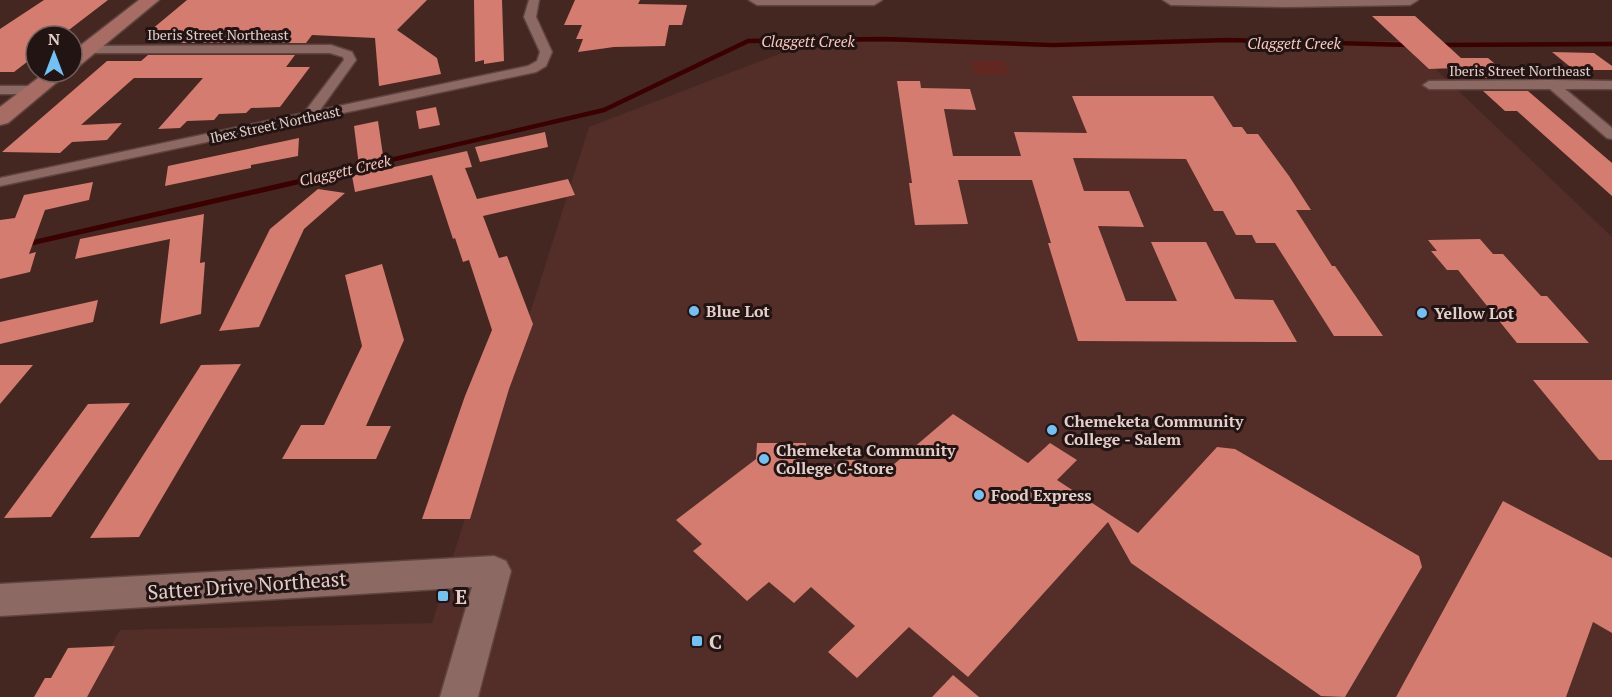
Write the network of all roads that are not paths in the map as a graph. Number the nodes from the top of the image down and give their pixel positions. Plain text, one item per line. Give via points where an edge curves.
1 (150, 0) edge
2 (534, 0) edge
3 (757, 0) edge
4 (874, 0) edge
5 (1171, 0) edge
6 (1410, 0) edge
7 (87, 49) junction
8 (84, 52) edge
9 (43, 84) edge
10 (1552, 84) junction
11 (1429, 85) dead end
12 (1612, 85) edge
13 (0, 90) edge
14 (35, 90) junction
15 (308, 117) junction
16 (0, 118) edge
17 (1612, 135) edge
18 (0, 182) edge
19 (0, 600) edge
20 (459, 697) edge

1 - 7 main road
2 - 15 street, Ibex Street Northeast via 530,17 545,46 542,63 521,72
3 - 4 street
5 - 6 street
7 - 8 main road
7 - 15 street, Iberis Street Northeast via 331,49 348,55 350,60
9 - 14 main road
10 - 11 street, Iberis Street Northeast
10 - 12 street, Iberis Street Northeast
10 - 17 street
13 - 14 street
14 - 16 main road
15 - 18 street, Ibex Street Northeast
19 - 20 street, Satter Drive Northeast via 494,571

